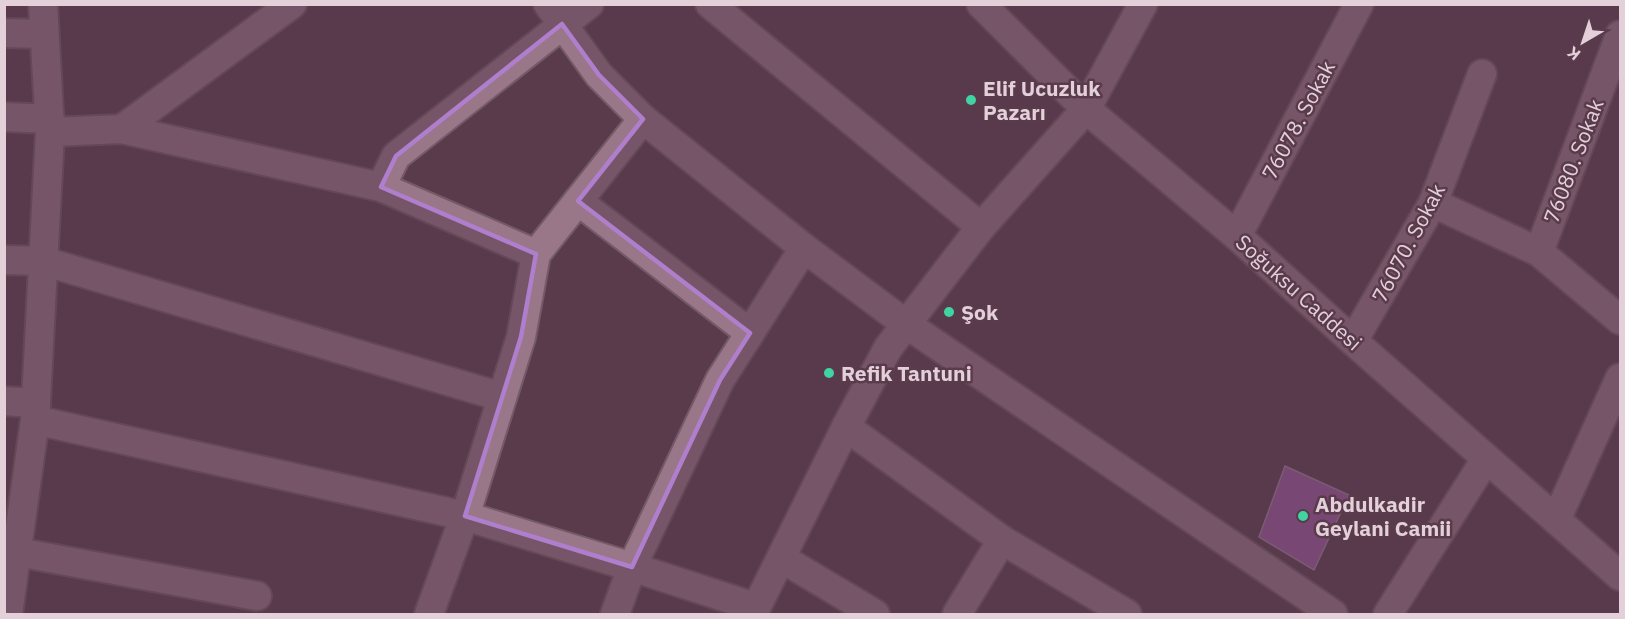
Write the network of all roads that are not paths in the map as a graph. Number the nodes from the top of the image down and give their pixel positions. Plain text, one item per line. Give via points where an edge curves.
1 (292, 4) edge
2 (590, 4) edge
3 (710, 4) edge
4 (981, 4) edge
5 (1143, 4) edge
6 (1359, 4) edge
7 (46, 14) edge
8 (555, 14) edge
9 (4, 33) edge
10 (1620, 35) edge
11 (1482, 74) dead end
12 (1086, 109) junction
13 (4, 117) edge
14 (643, 118) junction
15 (50, 125) junction
16 (122, 129) junction
17 (381, 187) junction
18 (578, 201) junction
19 (1433, 203) junction
20 (981, 227) junction
21 (1237, 236) junction
22 (804, 248) junction
23 (1539, 252) junction
24 (536, 254) junction
25 (4, 260) edge
26 (43, 261) junction
27 (1620, 320) edge
28 (906, 324) junction
29 (750, 333) junction
30 (1353, 341) junction
31 (1620, 378) edge
32 (502, 397) junction
33 (4, 401) edge
34 (35, 412) junction
35 (846, 427) junction
36 (1486, 459) junction
37 (465, 516) junction
38 (1557, 518) junction
39 (1002, 540) junction
40 (17, 552) junction
41 (781, 558) junction
42 (632, 567) junction
43 (1620, 576) edge
44 (257, 596) dead end
45 (754, 611) edge
46 (8, 615) edge
47 (429, 615) edge
48 (615, 615) edge
49 (875, 615) edge
50 (957, 615) edge
51 (1127, 615) edge
52 (1333, 615) edge
53 (1388, 615) edge

1 - 16 street
2 - 8 street
3 - 20 street
4 - 12 street, Soğuksu Caddesi
5 - 12 street
6 - 21 street, 76078. Sokak
7 - 9 street
7 - 15 street
8 - 14 street via 599,75
8 - 17 street via 396,156
10 - 23 street, 76080. Sokak
11 - 19 street, 76070. Sokak
12 - 20 street
12 - 21 street, Soğuksu Caddesi
13 - 15 street
14 - 18 street
14 - 22 street
15 - 16 street
15 - 26 street
16 - 17 street
17 - 24 street
18 - 24 street
18 - 29 street
19 - 23 street
19 - 30 street, 76070. Sokak
20 - 28 street
21 - 30 street, Soğuksu Caddesi
22 - 28 street
22 - 29 street
23 - 27 street
24 - 32 street via 521,337
25 - 26 street
26 - 32 street
26 - 34 street
28 - 35 street via 888,348
28 - 52 street
29 - 42 street via 720,380
30 - 36 street, Soğuksu Caddesi
31 - 38 street
32 - 37 street
33 - 34 street
34 - 37 street
34 - 40 street
35 - 39 street
35 - 41 street
36 - 38 street, Soğuksu Caddesi
36 - 53 street
37 - 42 street
37 - 47 street
38 - 43 street, Soğuksu Caddesi
39 - 50 street
39 - 51 street
40 - 44 street
40 - 46 street
41 - 45 street
41 - 49 street
42 - 45 street
42 - 48 street

